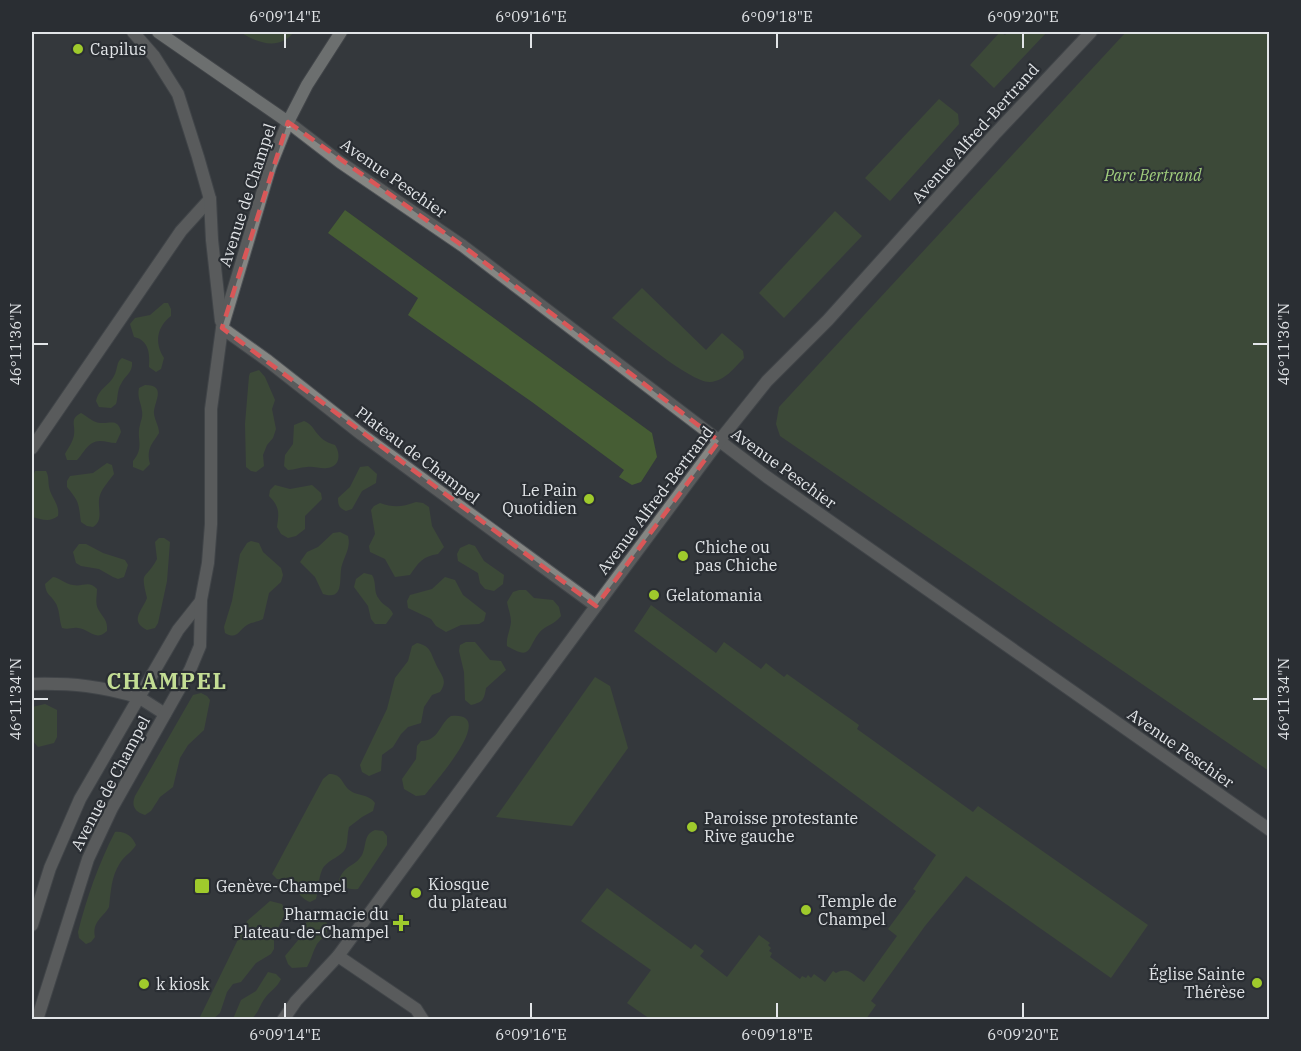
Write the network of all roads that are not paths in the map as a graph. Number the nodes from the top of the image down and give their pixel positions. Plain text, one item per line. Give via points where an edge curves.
1 (133, 32) edge
2 (158, 32) edge
3 (341, 32) edge
4 (1091, 32) edge
5 (288, 122) junction
6 (210, 199) junction
7 (222, 328) junction
8 (719, 441) junction
9 (32, 448) edge
10 (201, 600) junction
11 (596, 606) junction
12 (32, 684) edge
13 (140, 699) junction
14 (165, 714) junction
15 (1269, 830) edge
16 (32, 925) edge
17 (339, 956) junction
18 (37, 1020) edge
19 (283, 1020) edge
20 (423, 1020) edge

1 - 6 street, Avenue de Champel via 178,94
2 - 5 main road, Avenue de Champel
3 - 5 main road
4 - 8 street, Avenue Alfred-Bertrand via 828,320 767,381
5 - 7 street, Avenue de Champel via 270,167
5 - 8 street, Avenue Peschier via 464,246
6 - 7 street, Avenue de Champel
6 - 9 street via 181,231
7 - 10 street, Avenue de Champel via 211,409 211,524
7 - 11 street, Plateau de Champel
8 - 11 street, Avenue Alfred-Bertrand
8 - 15 street, Avenue Peschier
10 - 13 street, Avenue de Champel via 178,630
10 - 14 street, Avenue de Champel via 200,645
11 - 17 street, Avenue Alfred-Bertrand
12 - 13 street via 85,684
13 - 14 street
13 - 16 street, Avenue de Champel via 70,818
14 - 18 street, Avenue de Champel via 88,859
17 - 19 street, Avenue Alfred-Bertrand
17 - 20 street via 416,1009

